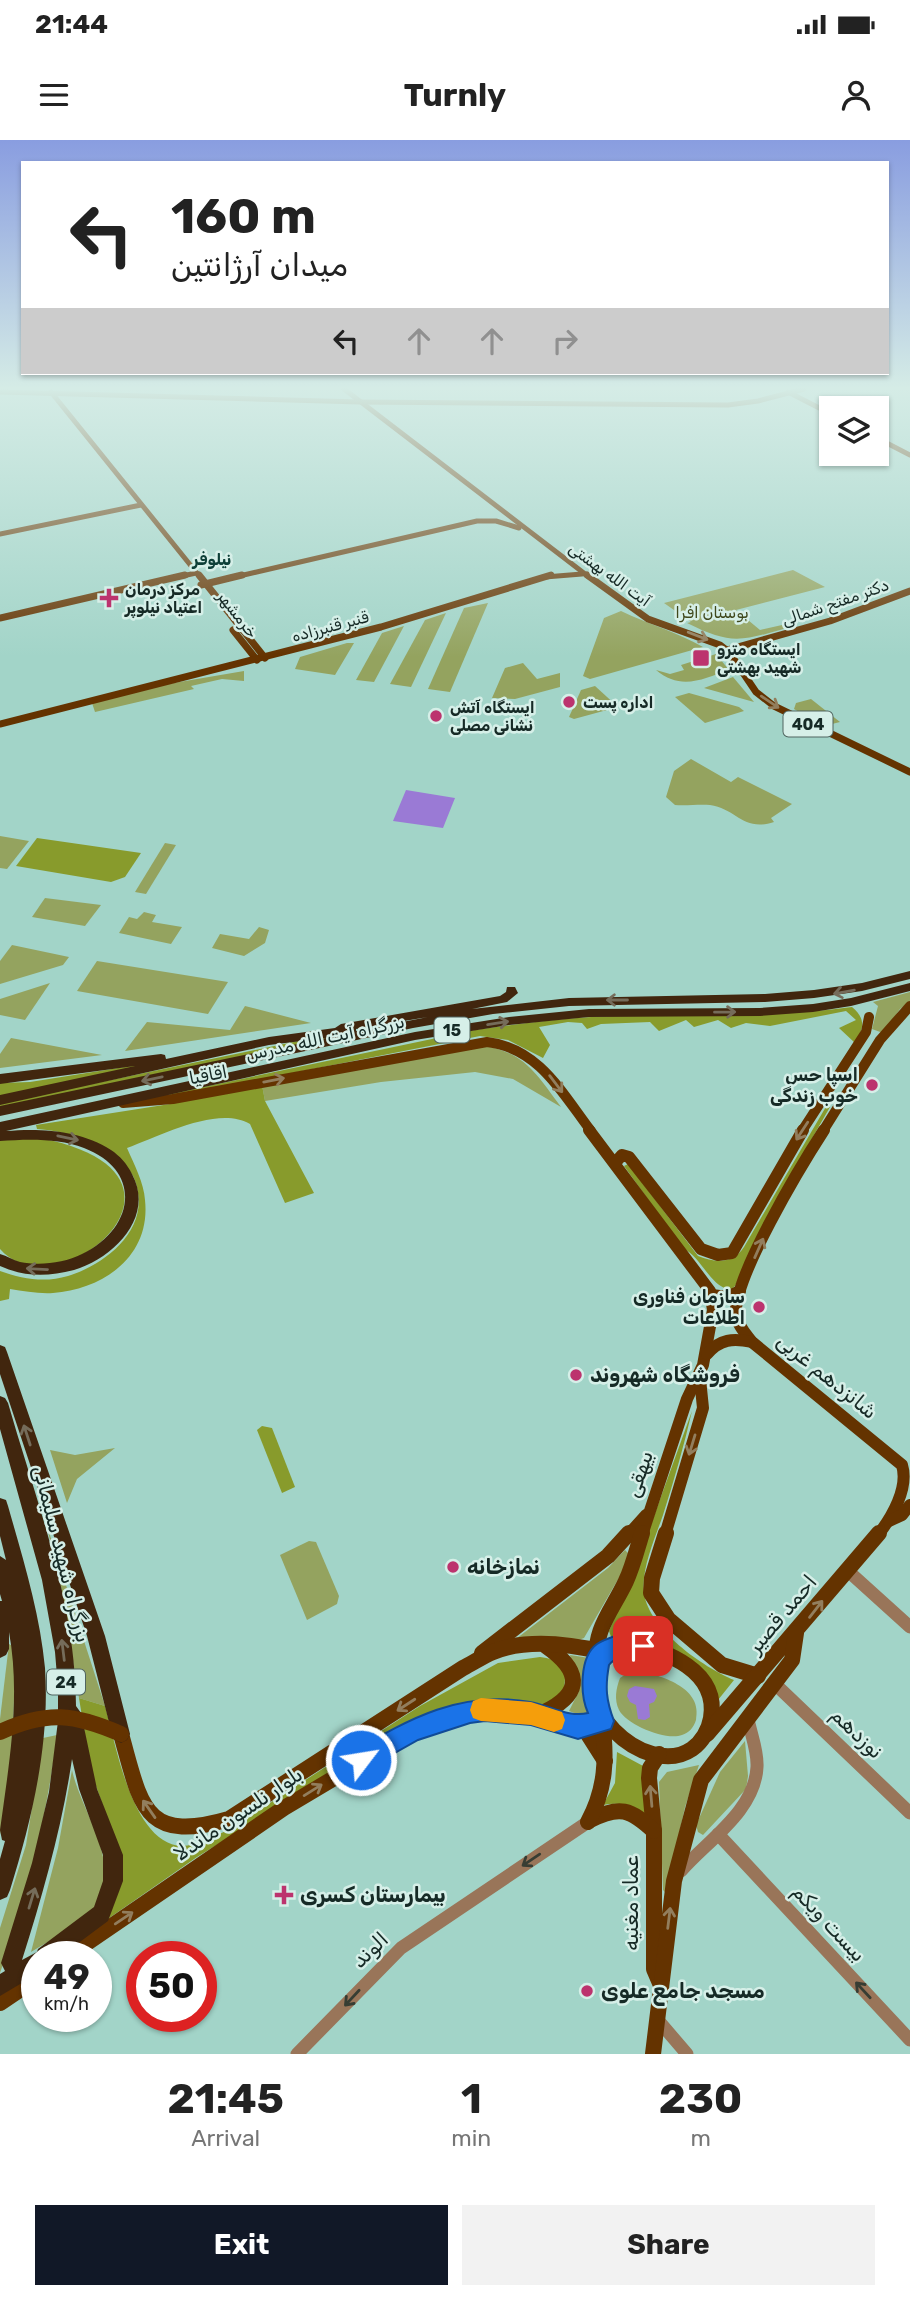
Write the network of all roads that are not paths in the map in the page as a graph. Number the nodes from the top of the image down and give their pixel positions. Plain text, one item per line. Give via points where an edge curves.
1 (116, 478) edge
2 (459, 478) edge
3 (138, 506) junction
4 (503, 512) junction
5 (462, 523) junction
6 (528, 532) junction
7 (0, 534) edge
8 (558, 554) junction
9 (192, 574) junction
10 (585, 574) junction
11 (200, 583) junction
12 (910, 591) edge
13 (0, 618) edge
14 (381, 627) junction
15 (727, 650) junction
16 (259, 657) junction
17 (146, 686) junction
18 (0, 722) edge
19 (910, 772) edge
20 (910, 975) edge
21 (910, 987) edge
22 (512, 990) dead end
23 (910, 1006) edge
24 (869, 1017) dead end
25 (411, 1025) junction
26 (866, 1032) junction
27 (313, 1034) junction
28 (880, 1040) junction
29 (269, 1041) junction
30 (0, 1079) edge
31 (825, 1096) junction
32 (0, 1100) edge
33 (840, 1104) junction
34 (85, 1106) junction
35 (0, 1111) edge
36 (0, 1127) edge
37 (0, 1136) edge
38 (615, 1163) junction
39 (0, 1259) edge
40 (740, 1291) junction
41 (712, 1295) junction
42 (752, 1342) junction
43 (0, 1352) edge
44 (707, 1354) junction
45 (700, 1379) junction
46 (0, 1403) edge
47 (906, 1464) edge
48 (910, 1505) edge
49 (0, 1506) edge
50 (648, 1514) junction
51 (889, 1521) junction
52 (0, 1564) edge
53 (846, 1570) junction
54 (0, 1609) edge
55 (910, 1627) edge
56 (796, 1633) junction
57 (545, 1645) junction
58 (0, 1649) edge
59 (599, 1655) junction
60 (463, 1668) junction
61 (758, 1676) junction
62 (774, 1683) junction
63 (67, 1689) junction
64 (538, 1715) junction
65 (748, 1719) junction
66 (602, 1721) junction
67 (584, 1727) junction
68 (0, 1732) edge
69 (121, 1734) junction
70 (706, 1734) junction
71 (659, 1754) junction
72 (606, 1764) junction
73 (910, 1813) edge
74 (588, 1822) junction
75 (654, 1831) junction
76 (718, 1834) junction
77 (674, 1881) junction
78 (1, 1888) edge
79 (65, 1941) edge
80 (90, 1941) edge
81 (11, 1963) dead end
82 (21, 1972) edge
83 (0, 1986) edge
84 (661, 1986) junction
85 (21, 1989) edge
86 (0, 2003) edge
87 (657, 2018) junction
88 (910, 2040) edge
89 (301, 2051) edge
90 (653, 2052) edge
91 (687, 2054) edge

1 - 3 main road, خرمشهر
2 - 4 main road, آیت الله بهشتی
3 - 7 main road
3 - 9 main road, خرمشهر
4 - 5 main road
4 - 6 main road, آیت الله بهشتی
5 - 6 main road via 490,520
5 - 11 main road
6 - 8 main road, آیت الله بهشتی
8 - 10 main road, آیت الله بهشتی
8 - 16 main road, قنبر قنبرزاده via 558,565 545,572
9 - 11 main road, خرمشهر
9 - 13 main road
10 - 14 main road, قنبر قنبرزاده via 552,575
10 -> 15 main road, آیت الله بهشتی via 643,617
11 - 16 main road, خرمشهر
12 - 15 main road, دکتر مفتح شمالی via 830,621
14 - 16 main road, قنبر قنبرزاده
14 - 17 main road via 253,666
15 -> 19 main road, 404 via 756,692 774,706
16 - 17 main road, قنبر قنبرزاده
16 - 18 main road, قنبر قنبرزاده
17 - 18 main road, قنبر قنبرزاده
20 -> 25 highway, بزرگراه آیت الله مدرس / 15 via 851,991 810,996 575,1001
34 -> 21 highway, بزرگراه آیت الله مدرس / 15 via 415,1036 509,1021 589,1013 813,1008
22 - 27 highway via 503,999
23 - 28 main road
24 - 26 main road
25 - 27 highway
25 -> 35 highway, بزرگراه آیت الله مدرس / 15
26 - 28 main road via 877,1034
26 - 31 main road
27 - 29 highway
28 - 33 main road
29 - 30 highway
29 - 32 highway
31 - 33 main road
31 -> 38 main road via 732,1253 718,1255 696,1245 629,1157 617,1157
40 -> 33 main road via 769,1224
34 - 36 highway, بزرگراه آیت الله مدرس / 15
34 -> 38 main road, اقاقیا via 173,1099 486,1041 519,1049 538,1063
37 -> 39 highway via 45,1134 89,1143 117,1163 130,1183 132,1208 120,1234 79,1263 43,1271
38 - 41 main road, اقاقیا
40 - 41 main road via 727,1297
40 - 42 main road via 736,1312
41 - 44 main road, بیهقی via 714,1313
42 - 44 main road via 724,1339
42 - 47 main road, شانزدهم غربی
69 -> 43 highway via 96,1636
44 - 45 main road, بیهقی
45 - 50 main road, بیهقی via 687,1399
45 -> 61 main road via 702,1408 651,1593 668,1619 712,1658
63 -> 46 highway, بزرگراه شهید سلیمانی / 24 via 60,1624
47 - 51 main road via 909,1482
48 - 51 main road
49 - 78 highway, 24 via 33,1641 37,1700 26,1788
50 - 59 main road, بیهقی via 628,1579 602,1625
50 - 60 main road via 608,1556
51 - 53 main road, احمد قصیر
52 - 78 highway via 18,1639 22,1689 20,1742
53 - 55 street
56 -> 53 main road, احمد قصیر
54 - 58 highway
56 - 61 main road, احمد قصیر
56 - 62 main road via 792,1661
57 - 59 main road, بلوار نلسون ماندلا
57 - 60 main road, بلوار نلسون ماندلا via 506,1648
57 - 64 main road via 569,1665 572,1684 569,1697
59 - 66 main road via 594,1689
59 - 70 main road via 629,1644 661,1650 684,1662 710,1698
60 -> 69 main road, بلوار نلسون ماندلا via 229,1819 209,1827 185,1831 161,1825 145,1806
61 - 70 main road, احمد قصیر
62 - 65 main road
62 - 73 street, نوزدهم
63 - 79 highway via 88,1789 113,1855 113,1881 101,1914
81 -> 63 highway, بزرگراه شهید سلیمانی / 24 via 46,1848 58,1784
64 - 67 main road, بلوار نلسون ماندلا
80 -> 64 main road, بلوار نلسون ماندلا via 284,1808 413,1730 476,1710
65 - 76 street via 757,1767 754,1786
65 - 77 main road via 701,1780
66 - 67 main road
66 - 71 main road via 625,1741
66 - 72 main road
67 - 72 main road
68 - 69 main road, bridge via 25,1721 68,1715
70 - 71 main road via 691,1751
75 -> 71 main road, عماد مغنیه via 649,1778
72 - 74 main road via 603,1796
74 - 75 main road via 603,1813 626,1809
74 -> 89 street, الوند via 401,1948
75 - 84 main road, عماد مغنیه via 654,1969
76 - 77 street
88 -> 76 street, بیست ویکم
84 -> 77 main road
82 - 83 highway
84 - 87 main road, عماد مغنیه
85 - 86 main road
87 - 90 main road, عماد مغنیه
87 - 91 street

